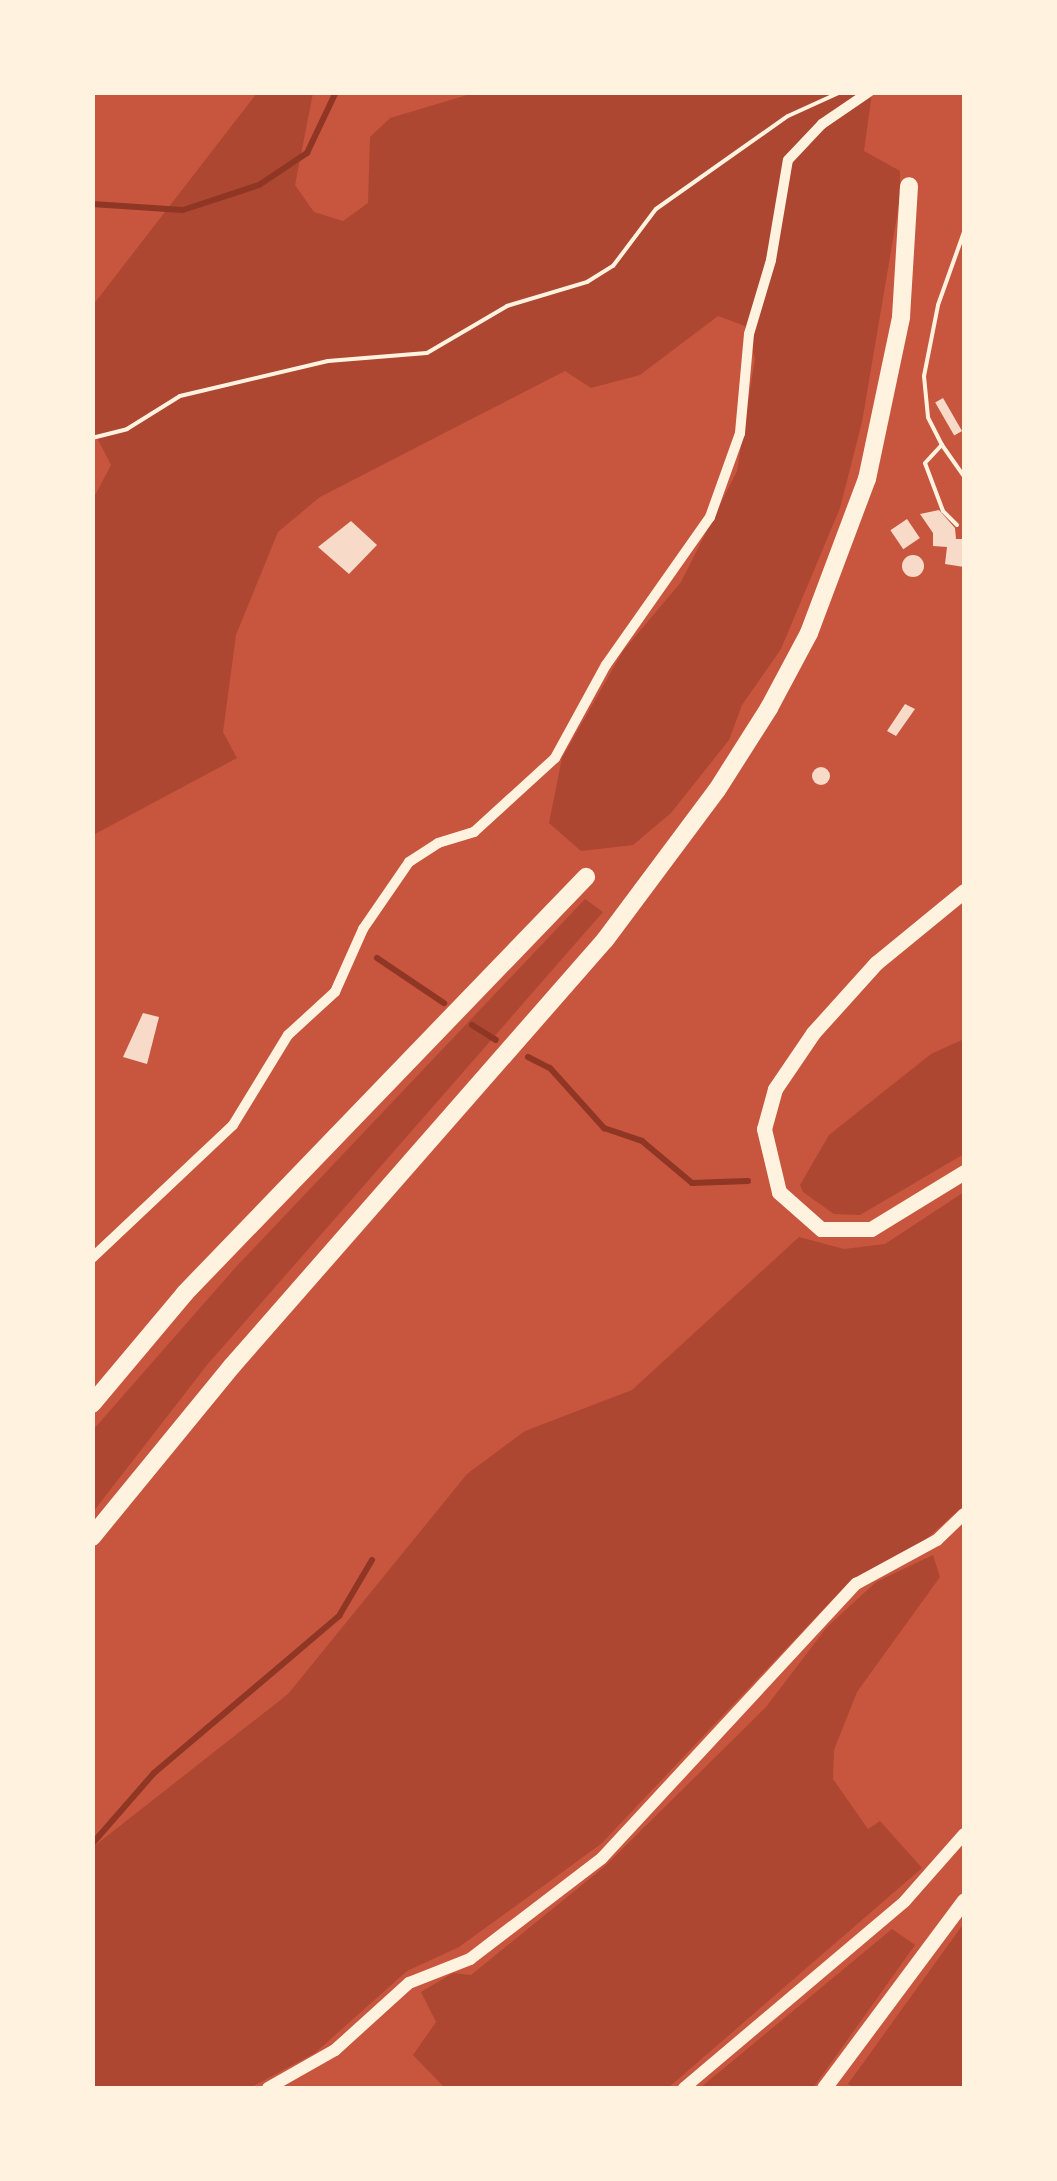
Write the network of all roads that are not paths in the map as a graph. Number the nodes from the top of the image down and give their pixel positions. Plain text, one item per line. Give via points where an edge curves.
1 (869, 92) edge
2 (909, 186) dead end
3 (586, 876) dead end
4 (964, 891) edge
5 (964, 1172) edge
6 (92, 1258) edge
7 (92, 1404) edge
8 (964, 1514) edge
9 (92, 1536) edge
10 (964, 1834) edge
11 (964, 1900) edge
12 (268, 2088) edge
13 (684, 2088) edge
14 (824, 2088) edge

1 - 6 street via 822,124 788,160 771,260 749,334 740,433 710,517 606,665 555,758 474,832 438,843 409,862 363,929 335,992 288,1035 233,1125
2 - 9 highway via 898,336 866,479 822,603 769,708 605,940
3 - 7 highway via 467,1008 198,1280
4 - 5 main road via 851,988 792,1062 768,1109 768,1164 779,1192 807,1222 837,1233 871,1229
8 - 12 street via 937,1540 856,1584 602,1858 470,1959 409,1982 334,2050
10 - 13 street via 905,1901
11 - 14 main road

